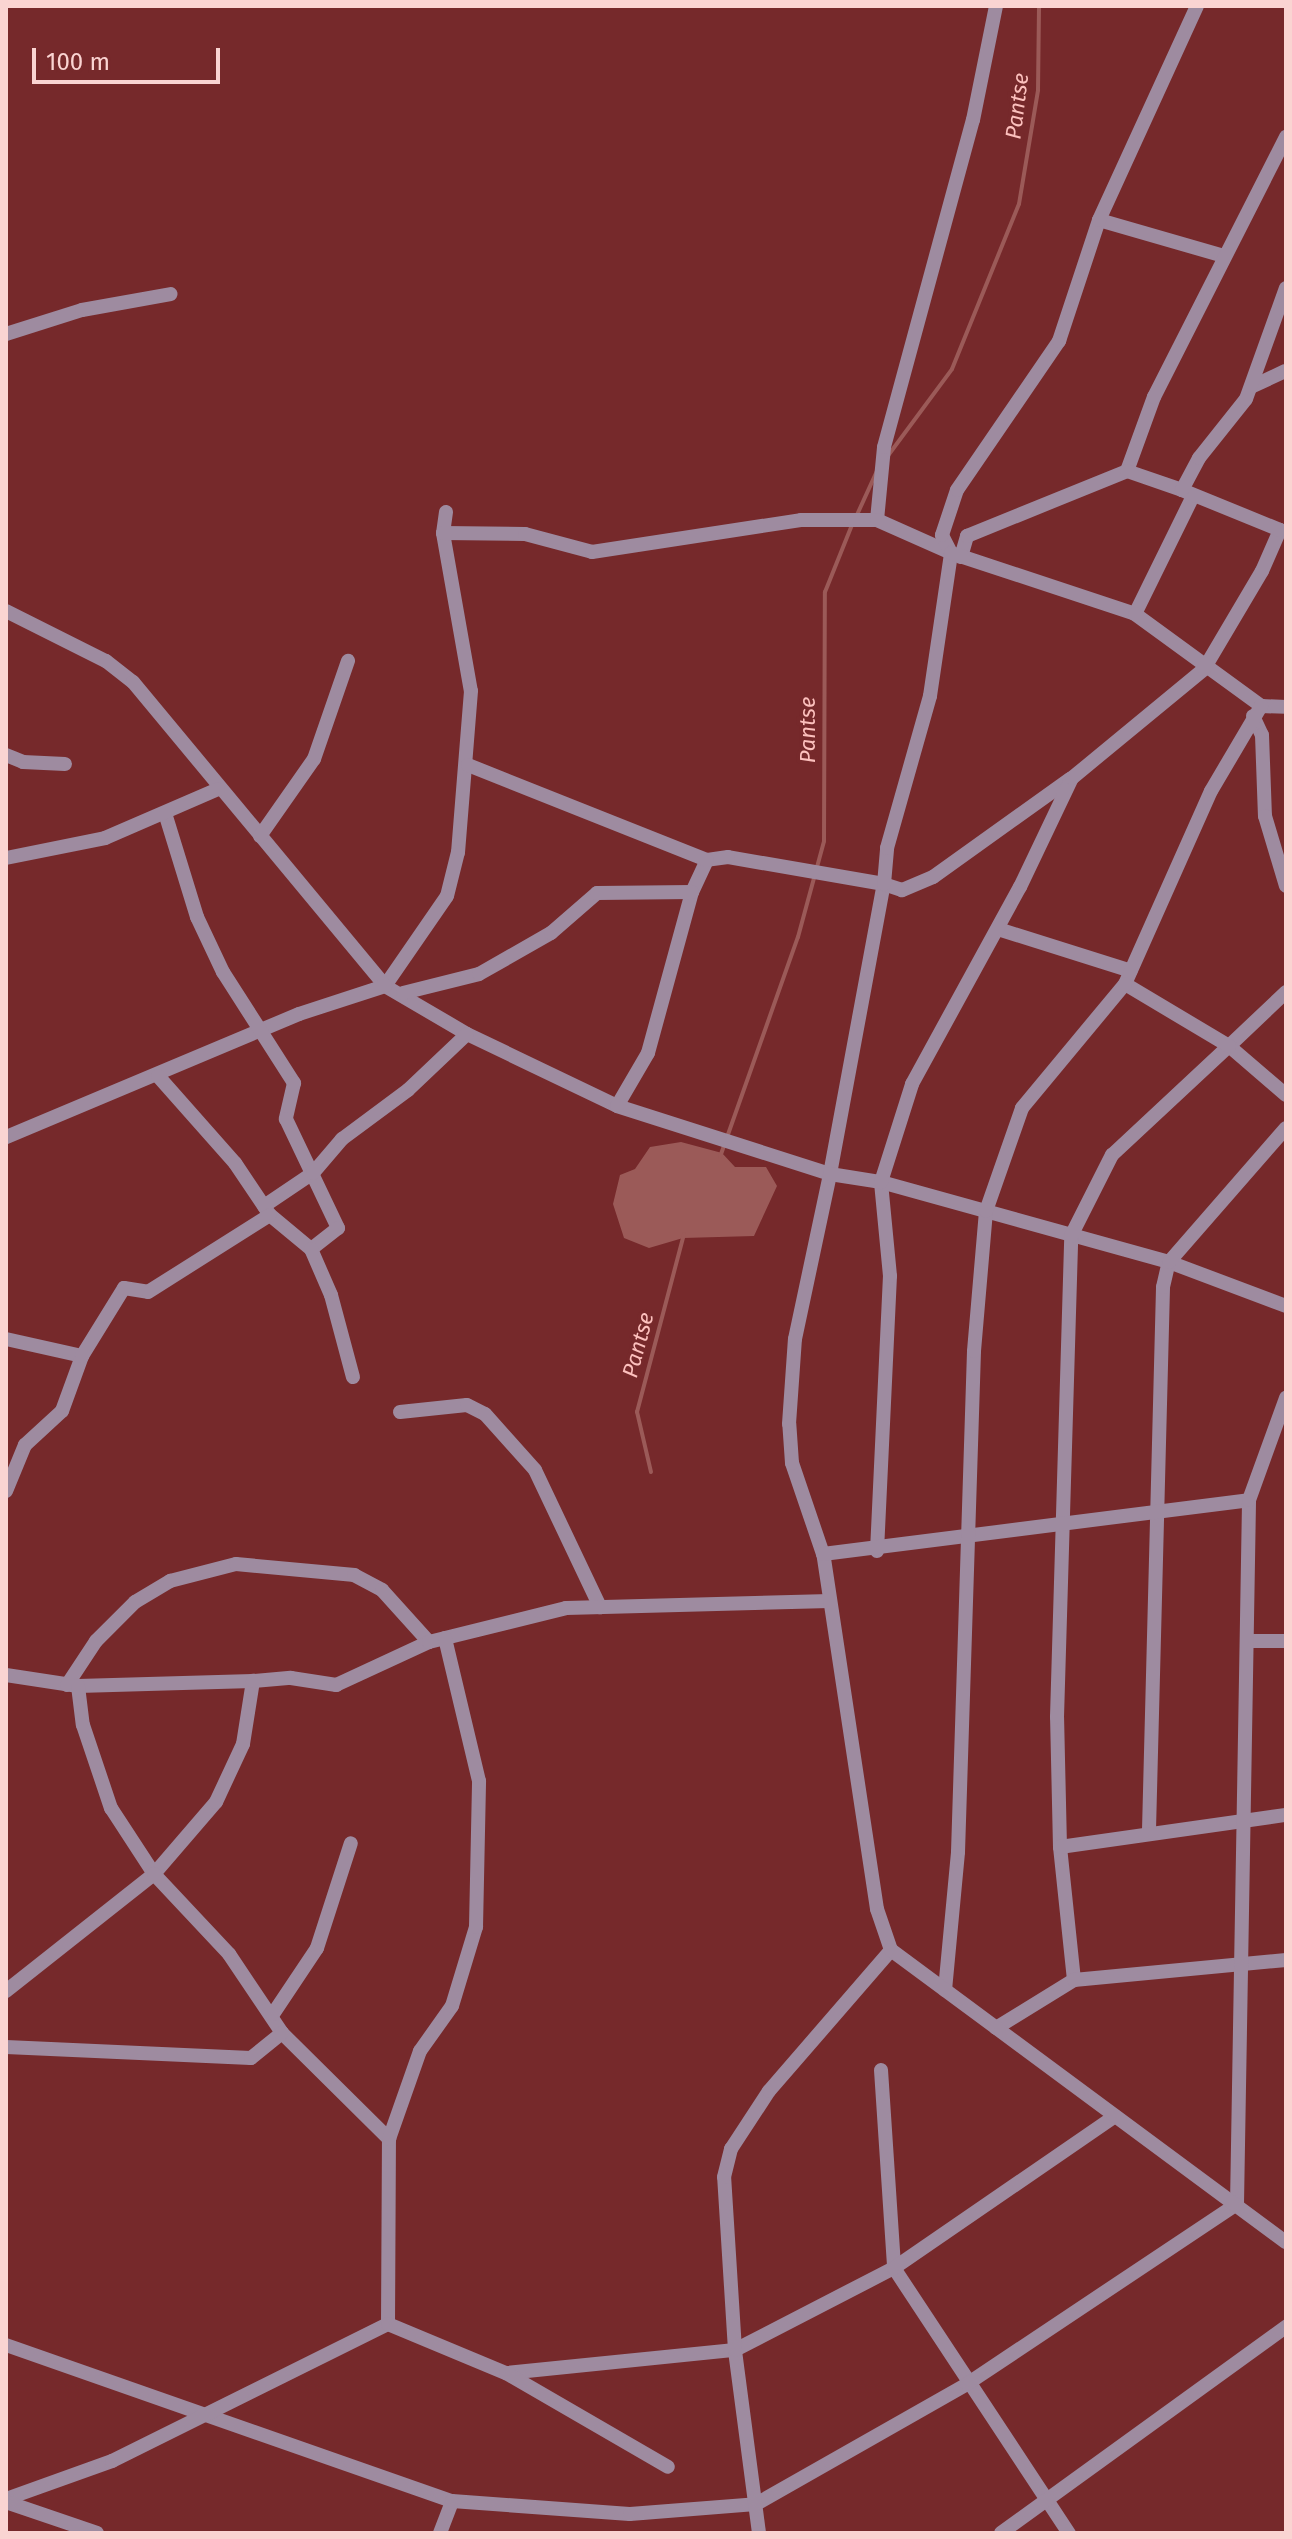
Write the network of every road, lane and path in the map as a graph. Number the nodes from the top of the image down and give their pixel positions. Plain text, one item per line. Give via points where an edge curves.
1 (996, 6) edge
2 (1197, 6) edge
3 (1286, 137) edge
4 (1099, 220) junction
5 (1224, 256) junction
6 (1286, 288) edge
7 (171, 294) dead end
8 (6, 334) edge
9 (1286, 371) edge
10 (1251, 387) junction
11 (1127, 471) junction
12 (1188, 493) junction
13 (446, 512) dead end
14 (877, 520) junction
15 (1283, 532) edge
16 (443, 533) junction
17 (956, 555) junction
18 (6, 611) edge
19 (1135, 614) junction
20 (348, 661) dead end
21 (1204, 669) junction
22 (1286, 707) edge
23 (1257, 711) junction
24 (6, 755) edge
25 (65, 764) dead end
26 (468, 765) junction
27 (1072, 778) junction
28 (218, 789) junction
29 (165, 813) junction
30 (260, 836) junction
31 (6, 858) edge
32 (707, 860) junction
33 (884, 884) junction
34 (1286, 886) edge
35 (692, 892) junction
36 (998, 929) junction
37 (1128, 977) junction
38 (385, 986) junction
39 (1286, 992) edge
40 (403, 993) junction
41 (257, 1031) junction
42 (467, 1034) junction
43 (1229, 1046) junction
44 (158, 1076) junction
45 (1286, 1095) edge
46 (617, 1106) junction
47 (1286, 1128) edge
48 (6, 1137) edge
49 (313, 1173) junction
50 (830, 1174) junction
51 (881, 1182) junction
52 (267, 1211) junction
53 (986, 1211) junction
54 (1071, 1236) junction
55 (311, 1249) junction
56 (1169, 1262) junction
57 (1286, 1306) edge
58 (6, 1339) edge
59 (82, 1356) junction
60 (353, 1377) dead end
61 (1286, 1398) edge
62 (400, 1412) dead end
63 (6, 1491) edge
64 (1249, 1500) junction
65 (1156, 1511) junction
66 (1064, 1522) junction
67 (971, 1540) junction
68 (877, 1551) junction
69 (823, 1554) junction
70 (830, 1601) junction
71 (600, 1607) junction
72 (445, 1638) junction
73 (1250, 1641) junction
74 (1286, 1641) edge
75 (429, 1642) junction
76 (6, 1675) edge
77 (253, 1681) junction
78 (72, 1686) junction
79 (1286, 1815) edge
80 (1247, 1818) junction
81 (1149, 1830) junction
82 (351, 1843) dead end
83 (1060, 1847) junction
84 (154, 1874) junction
85 (891, 1950) junction
86 (1286, 1960) edge
87 (1245, 1961) junction
88 (1074, 1980) junction
89 (945, 1990) junction
90 (6, 1991) edge
91 (273, 2014) junction
92 (996, 2028) junction
93 (282, 2033) junction
94 (6, 2047) edge
95 (881, 2070) dead end
96 (1115, 2116) junction
97 (389, 2139) junction
98 (1237, 2204) junction
99 (1286, 2242) edge
100 (894, 2268) junction
101 (388, 2324) junction
102 (1286, 2327) edge
103 (6, 2345) edge
104 (735, 2350) junction
105 (506, 2373) junction
106 (967, 2384) junction
107 (213, 2414) junction
108 (668, 2467) dead end
109 (6, 2500) edge
110 (1047, 2500) junction
111 (452, 2501) junction
112 (756, 2504) junction
113 (97, 2533) edge
114 (440, 2533) edge
115 (759, 2533) edge
116 (1001, 2533) edge
117 (1069, 2533) edge

1 - 14 street via 973,120 884,447
2 - 4 street
3 - 5 street
4 - 5 street
4 - 17 street via 1052,355 957,490 942,535
5 - 11 street via 1154,397
6 - 10 street
7 - 8 street via 82,310
9 - 10 street
10 - 12 street
11 - 12 street
11 - 17 street via 967,536
12 - 15 street
12 - 19 street
13 - 16 street
14 - 16 street via 801,520 592,552 525,534
14 - 17 street
15 - 21 street
16 - 26 street via 471,691
17 - 19 street
17 - 33 street via 930,696 887,848
18 - 28 street via 120,671
19 - 21 street
20 - 30 street via 314,759
21 - 23 street
21 - 27 street
22 - 23 street
23 - 34 street via 1265,816
23 - 37 street via 1211,791
24 - 25 street via 23,762
26 - 32 street
26 - 38 street via 447,896
27 - 33 street via 933,877 902,890
27 - 36 street
28 - 29 street
28 - 30 street
29 - 31 street via 105,838
29 - 41 street via 197,917
30 - 38 street
32 - 33 street via 728,857
32 - 35 street
33 - 50 street
35 - 40 street via 597,893 551,933 479,974
35 - 46 street via 648,1053
36 - 37 street
36 - 51 street via 912,1084
37 - 43 street
37 - 53 street via 1022,1108
38 - 40 street
38 - 41 street
39 - 43 street
40 - 42 street
41 - 44 street
41 - 49 street via 294,1083 286,1119
42 - 46 street
42 - 49 street via 408,1090 342,1139
43 - 45 street
43 - 54 street via 1112,1155
44 - 48 street
44 - 52 street via 235,1163
46 - 50 street
47 - 56 street
49 - 52 street
49 - 55 street via 338,1228
50 - 51 street
50 - 69 street via 795,1339 789,1424 792,1463
51 - 53 street
51 - 68 street via 890,1276
52 - 55 street
52 - 59 street via 148,1292 124,1288
53 - 54 street
53 - 67 street via 974,1351
54 - 56 street
54 - 66 street
55 - 60 street via 331,1295
56 - 57 street
56 - 65 street via 1161,1316
58 - 59 street
59 - 63 street via 62,1411 25,1445
61 - 64 street
62 - 71 street via 467,1405 485,1414 548,1491
64 - 65 street
64 - 73 street
65 - 66 street
65 - 81 street
66 - 67 street
66 - 83 street
67 - 68 street
67 - 89 street
68 - 69 street
69 - 70 street
70 - 71 street
70 - 85 street via 877,1909
71 - 72 street via 525,1614
72 - 75 street
72 - 97 street via 479,1781 476,1927 452,2006 420,2051
73 - 74 street
73 - 80 street
75 - 77 street via 336,1685 291,1678
75 - 78 street via 382,1590 354,1575 236,1564 170,1581 135,1602 96,1641
76 - 78 street
77 - 78 street
77 - 84 street via 243,1744 216,1802
78 - 84 street via 111,1808
79 - 80 street
80 - 81 street
80 - 87 street
81 - 83 street
82 - 91 street via 317,1948
83 - 88 street
84 - 90 street
84 - 91 street via 229,1954
85 - 89 street
85 - 104 street via 769,2091 731,2149 724,2177
86 - 87 street
87 - 88 street
87 - 98 street
88 - 92 street
89 - 92 street
91 - 93 street
92 - 96 street
93 - 94 street via 251,2058
93 - 97 street
95 - 100 street
96 - 98 street
96 - 100 street
97 - 101 street
98 - 99 street
98 - 106 street
100 - 104 street
100 - 106 street
101 - 105 street
101 - 107 street
102 - 110 street
103 - 107 street
104 - 105 street
104 - 112 street
105 - 108 street
106 - 110 street
106 - 112 street
107 - 109 street via 112,2461
107 - 111 street
109 - 113 street
110 - 116 street
110 - 117 street
111 - 112 street via 630,2514
111 - 114 street
112 - 115 street

